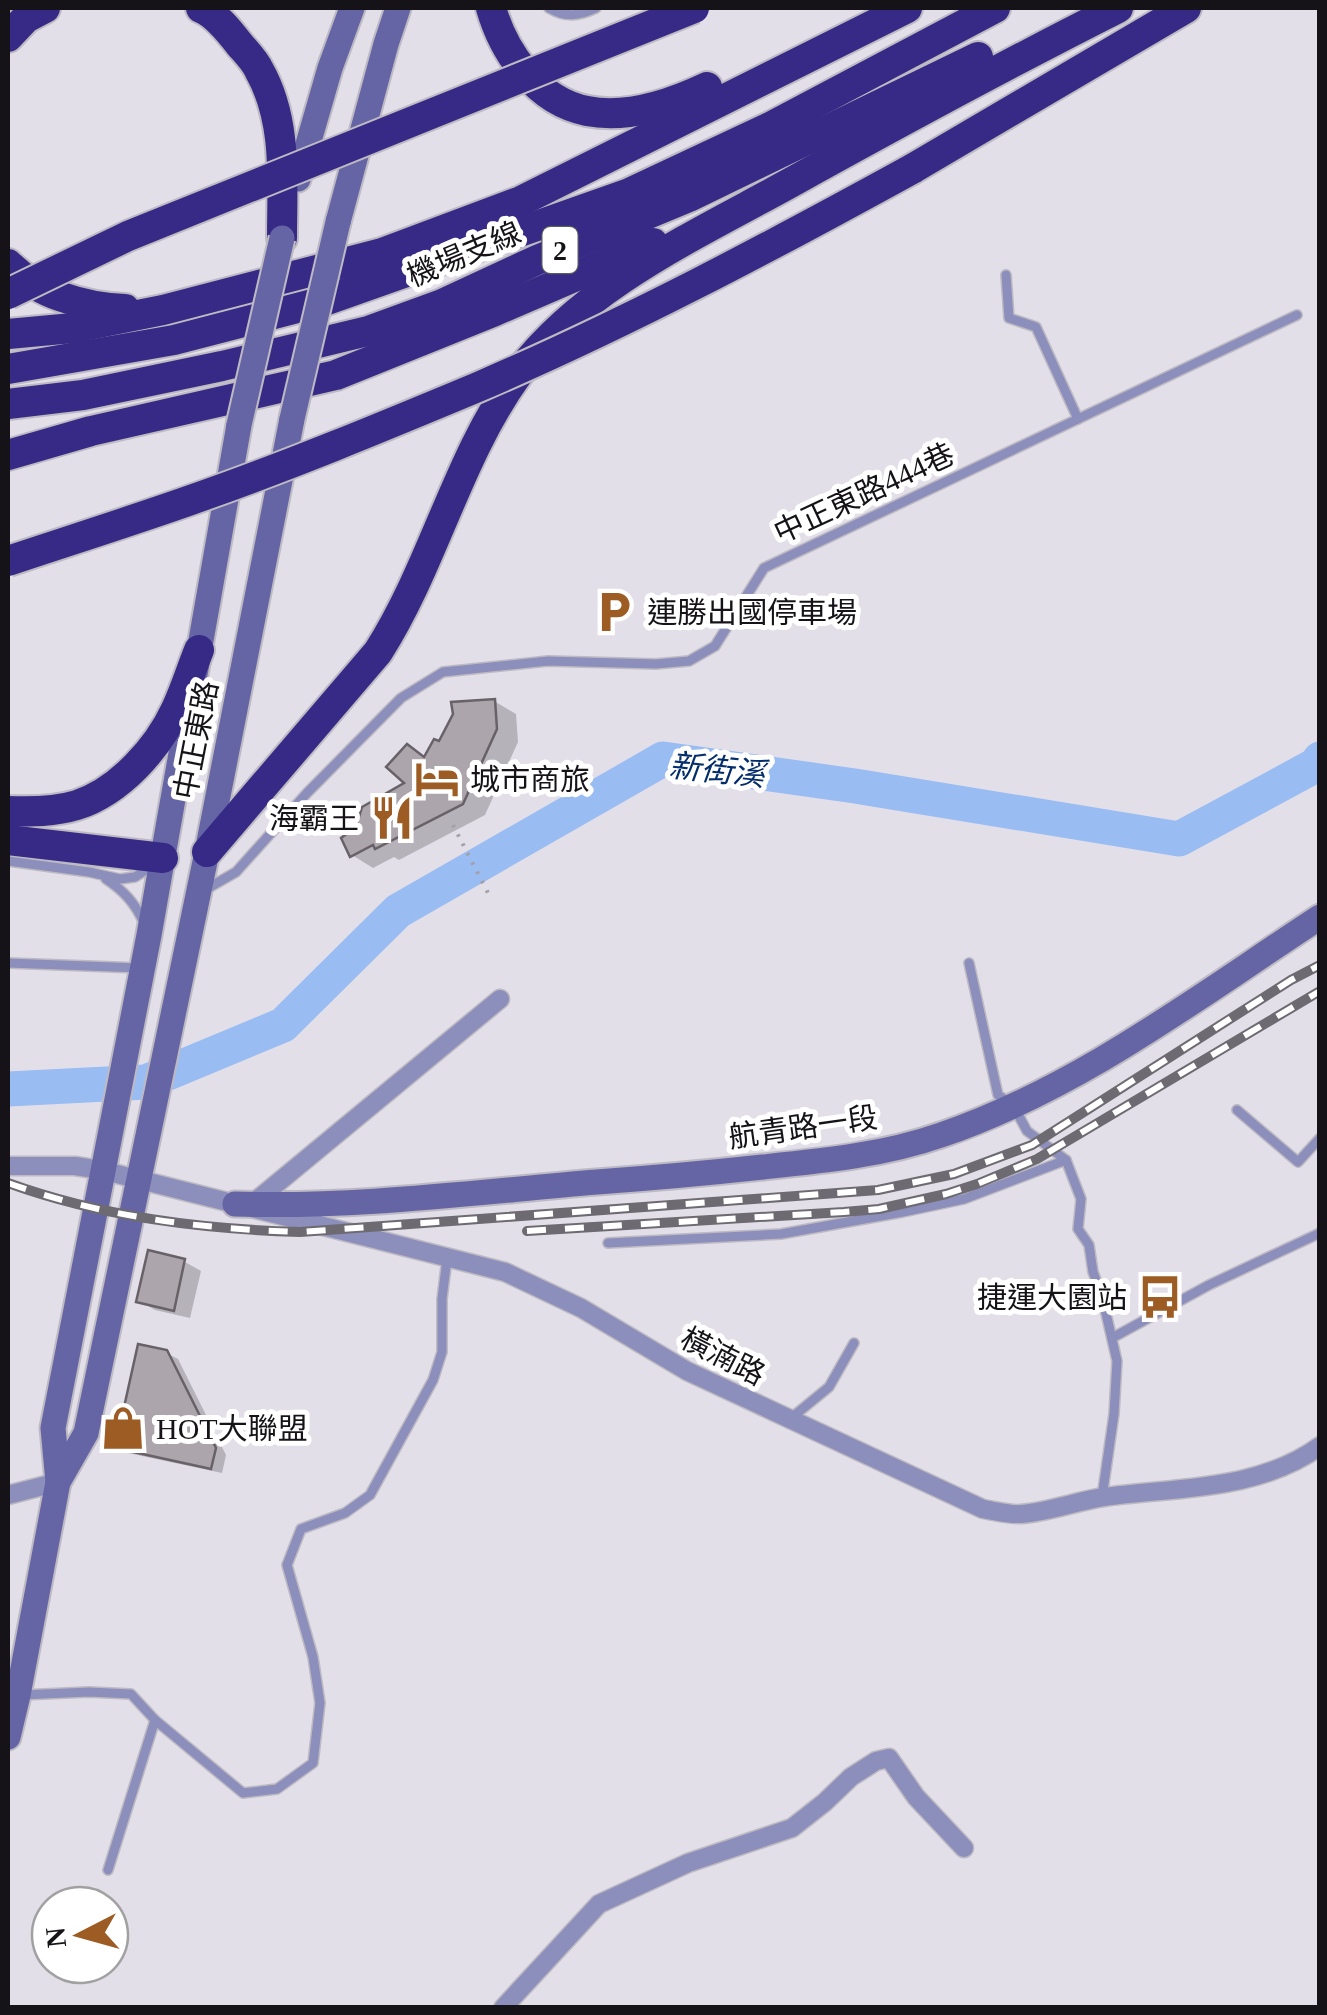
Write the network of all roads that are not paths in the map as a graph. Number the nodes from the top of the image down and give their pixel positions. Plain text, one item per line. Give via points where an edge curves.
1 (46, 8) edge
2 (201, 8) edge
3 (352, 8) edge
4 (398, 8) edge
5 (491, 8) edge
6 (549, 8) edge
7 (596, 8) edge
8 (694, 8) edge
9 (878, 8) edge
10 (907, 8) edge
11 (995, 8) edge
12 (1083, 8) edge
13 (1118, 8) edge
14 (1186, 8) edge
15 (8, 37) edge
16 (780, 188) junction
17 (282, 238) junction
18 (8, 264) edge
19 (1006, 275) dead end
20 (8, 294) edge
21 (163, 310) junction
22 (1296, 316) dead end
23 (8, 334) edge
24 (8, 370) edge
25 (8, 404) edge
26 (144, 419) junction
27 (1078, 419) junction
28 (8, 434) edge
29 (8, 456) edge
30 (8, 561) edge
31 (199, 650) junction
32 (8, 811) edge
33 (8, 840) edge
34 (163, 858) junction
35 (205, 858) junction
36 (8, 861) edge
37 (104, 877) junction
38 (196, 894) junction
39 (1320, 917) edge
40 (149, 935) junction
41 (969, 962) dead end
42 (8, 964) edge
43 (142, 968) junction
44 (500, 999) dead end
45 (1013, 1106) junction
46 (1237, 1110) dead end
47 (1320, 1138) edge
48 (1066, 1160) junction
49 (8, 1166) edge
50 (102, 1170) junction
51 (139, 1179) junction
52 (244, 1204) junction
53 (1320, 1233) edge
54 (608, 1243) dead end
55 (447, 1259) junction
56 (1112, 1338) junction
57 (854, 1343) dead end
58 (790, 1420) junction
59 (1320, 1446) edge
60 (58, 1482) junction
61 (8, 1495) edge
62 (1102, 1498) junction
63 (18, 1695) junction
64 (155, 1720) junction
65 (8, 1738) edge
66 (964, 1848) dead end
67 (108, 1870) dead end
68 (503, 2008) edge

1 - 15 highway
2 - 17 highway via 259,69 276,112
3 - 17 main road, 中正東路
4 - 35 main road, 中正東路, bridge via 292,419
5 - 9 highway via 516,63 538,86 586,111 630,112 678,101
6 - 7 lane via 581,15
8 - 20 highway, bridge via 128,236
10 - 21 highway via 521,201 382,253
11 - 24 highway, 機場支線 / 2 via 627,194 324,301 174,340
12 - 25 highway, 機場支線 / 2 via 690,197 442,304 368,331 222,366
13 - 16 highway
14 - 30 highway, bridge via 912,168 634,316 342,443
16 - 26 highway via 336,375
16 - 35 highway via 593,300 518,374 487,424 395,626
17 - 31 main road, 中正東路, bridge via 239,424
18 - 21 highway via 50,294
19 - 27 lane via 1009,318 1036,326
21 - 23 highway
22 - 27 lane, 中正東路444巷
26 - 28 highway
26 - 29 highway
27 - 38 lane, 中正東路444巷 via 764,568 715,646 688,661 548,661 443,672 401,698 236,872
31 - 32 highway via 159,739 117,783 80,804
31 - 34 main road, 中正東路
33 - 34 highway
34 - 35 main road
34 - 37 lane via 135,878
34 - 40 main road, 中正東路
35 - 38 main road, 中正東路
36 - 37 lane
37 - 40 lane via 137,908
38 - 51 main road, 中正東路
39 - 45 main road, 航青路一段 via 1138,1036
40 - 43 main road, 中正東路
41 - 45 lane via 998,1096
42 - 43 lane
43 - 50 main road, 中正東路
44 - 52 street
45 - 48 lane via 1026,1131
45 - 52 main road, 航青路一段 via 941,1135 820,1162 328,1204
46 - 47 lane via 1298,1162
48 - 54 lane via 964,1199 833,1225
48 - 56 lane via 1082,1199 1078,1229 1089,1245
49 - 50 street, 橫湳路
50 - 51 street, 橫湳路
50 - 60 main road, 中正東路 via 53,1428
51 - 52 street, 橫湳路
51 - 60 main road, 中正東路 via 86,1433
52 - 55 street, 橫湳路
53 - 56 lane
55 - 58 street, 橫湳路 via 520,1279
55 - 64 lane via 442,1352 433,1380 370,1495 344,1513 301,1528 287,1565 320,1702 313,1763 277,1789 244,1793
56 - 62 lane via 1114,1414
57 - 58 lane via 829,1387
58 - 62 street, 橫湳路 via 983,1509 1019,1515
59 - 62 street, 橫湳路 via 1258,1477
60 - 61 street
60 - 63 main road, 中正東路
63 - 64 lane via 131,1694
63 - 65 main road, 中正東路
64 - 67 lane
66 - 68 street via 889,1758 876,1761 792,1828 688,1863 599,1904

